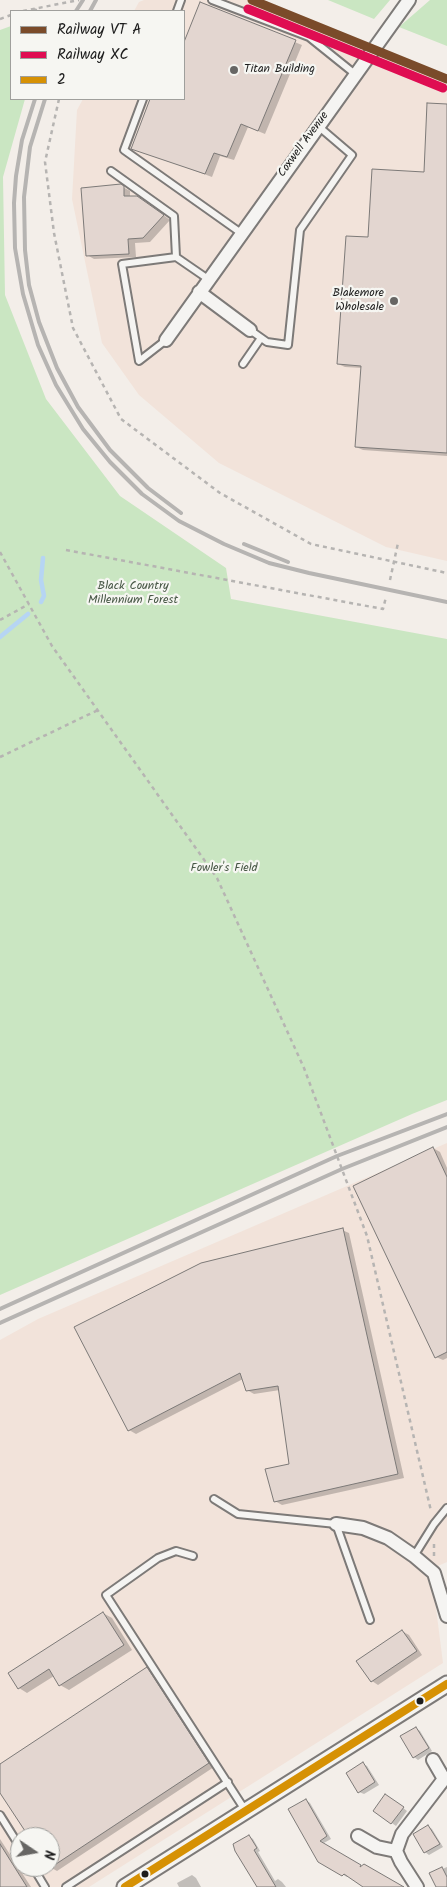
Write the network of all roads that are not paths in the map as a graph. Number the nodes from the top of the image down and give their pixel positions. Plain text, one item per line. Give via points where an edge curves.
1 (212, 0) edge
2 (409, 0) edge
3 (355, 74) junction
4 (143, 100) edge
5 (318, 126) junction
6 (112, 172) dead end
7 (240, 233) junction
8 (176, 257) junction
9 (208, 279) junction
10 (199, 292) junction
11 (250, 330) joint
12 (261, 338) junction
13 (166, 340) joint
14 (244, 364) dead end
15 (214, 1499) dead end
16 (447, 1508) edge
17 (336, 1524) junction
18 (193, 1556) dead end
19 (414, 1556) junction
20 (447, 1616) edge
21 (370, 1620) dead end
22 (447, 1684) edge
23 (433, 1760) dead end
24 (446, 1779) edge
25 (228, 1782) junction
26 (246, 1811) junction
27 (0, 1815) edge
28 (10, 1831) edge
29 (358, 1836) dead end
30 (396, 1851) junction
31 (66, 1887) edge
32 (125, 1887) edge
33 (417, 1887) edge

1 - 3 lane via 309,37
2 - 3 street, Coxwell Avenue
3 - 5 street, Coxwell Avenue
4 - 7 lane via 124,150
5 - 7 street, Coxwell Avenue
5 - 12 lane via 352,155 300,230 288,344 267,342
6 - 8 lane via 174,216
7 - 9 street, Coxwell Avenue
8 - 9 lane
8 - 13 lane via 122,264 139,361
9 - 10 street, Coxwell Avenue
10 - 11 street
10 - 13 street, Coxwell Avenue
11 - 12 lane
12 - 14 lane
15 - 17 lane via 238,1514
16 - 19 lane
17 - 19 street via 364,1528 388,1538
17 - 21 lane
18 - 25 lane via 176,1551 158,1558 106,1595
19 - 20 street via 434,1573
22 - 26 street
23 - 24 street
24 - 30 street via 402,1834
25 - 26 lane
25 - 31 lane
26 - 32 street
27 - 28 lane
29 - 30 street via 378,1847
30 - 33 street

